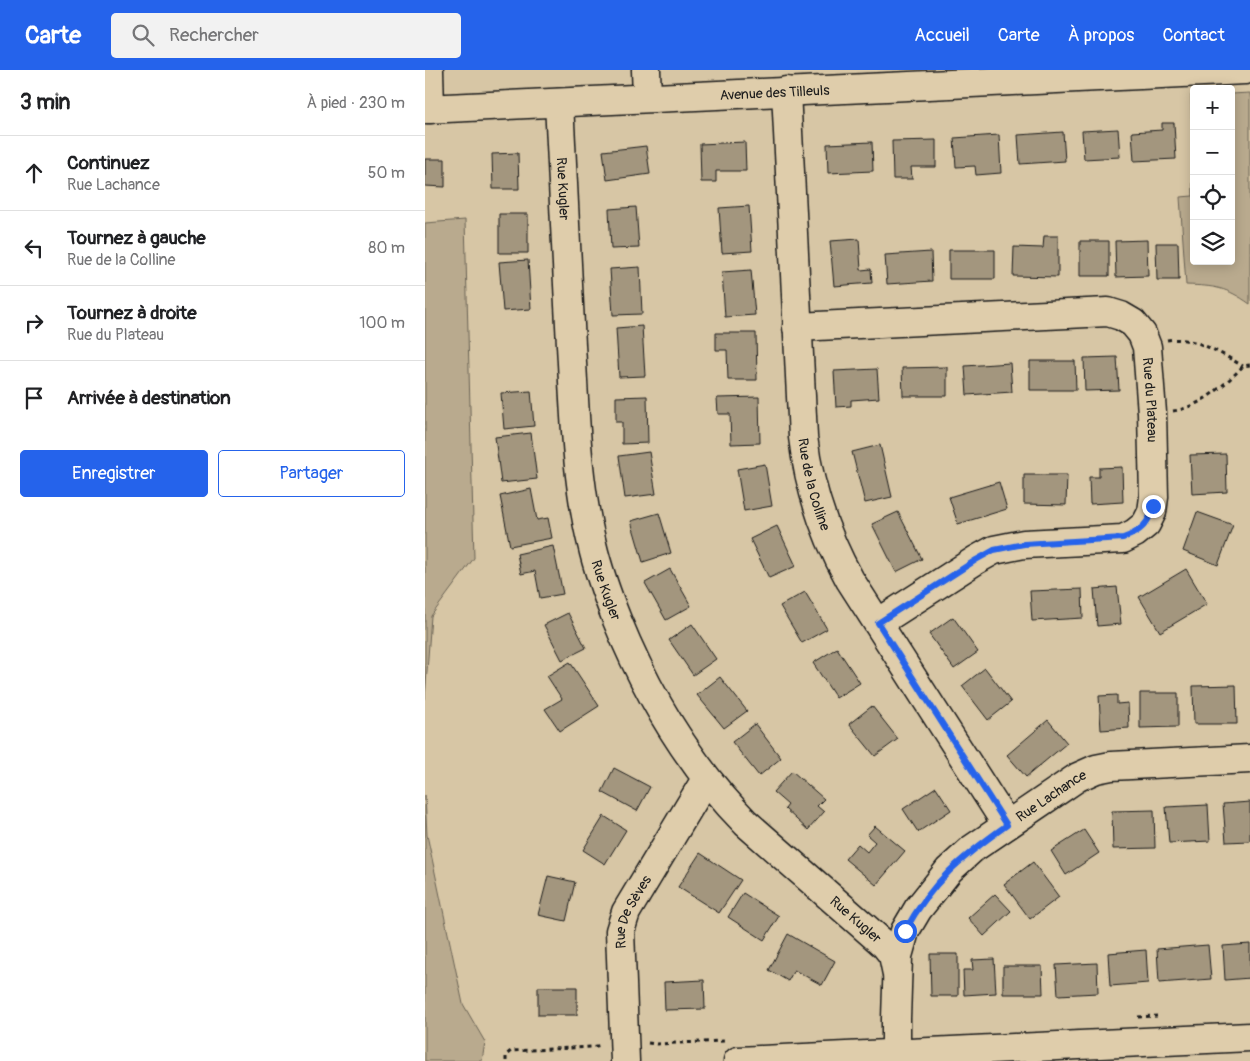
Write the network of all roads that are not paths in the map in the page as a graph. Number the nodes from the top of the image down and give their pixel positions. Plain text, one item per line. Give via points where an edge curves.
1 (429, 70) edge
2 (646, 70) edge
3 (1245, 70) edge
4 (786, 92) junction
5 (647, 97) junction
6 (559, 103) junction
7 (428, 109) edge
8 (797, 327) junction
9 (878, 623) junction
10 (1250, 759) edge
11 (706, 779) junction
12 (1007, 825) junction
13 (897, 974) junction
14 (1250, 1037) edge
15 (897, 1054) junction
16 (625, 1061) edge
17 (738, 1061) edge

1 - 7 street
2 - 5 street
3 - 4 street, Avenue des Tilleuls
4 - 5 street, Avenue des Tilleuls
4 - 8 street, Rue de la Colline
5 - 6 street, Avenue des Tilleuls
6 - 7 street, Avenue des Tilleuls
6 - 11 street, Rue Kugler via 575,420 580,481 592,544 608,597 631,653 659,710
8 - 9 street, Rue de la Colline via 803,436 813,493 841,564
8 - 9 street, Rue du Plateau via 1108,312 1133,323 1147,347 1154,497 1152,512 1141,529 1123,538 1024,544 994,550
9 - 12 street, Rue de la Colline
10 - 12 street, Rue Lachance via 1096,769 1078,777
11 - 13 street, Rue Kugler via 746,823 885,945 895,961
11 - 16 street, Rue De Sèves via 621,925
12 - 13 street, Rue Lachance via 955,865 918,909 902,939
13 - 15 street, Rue Lachance
14 - 15 street
15 - 17 street

